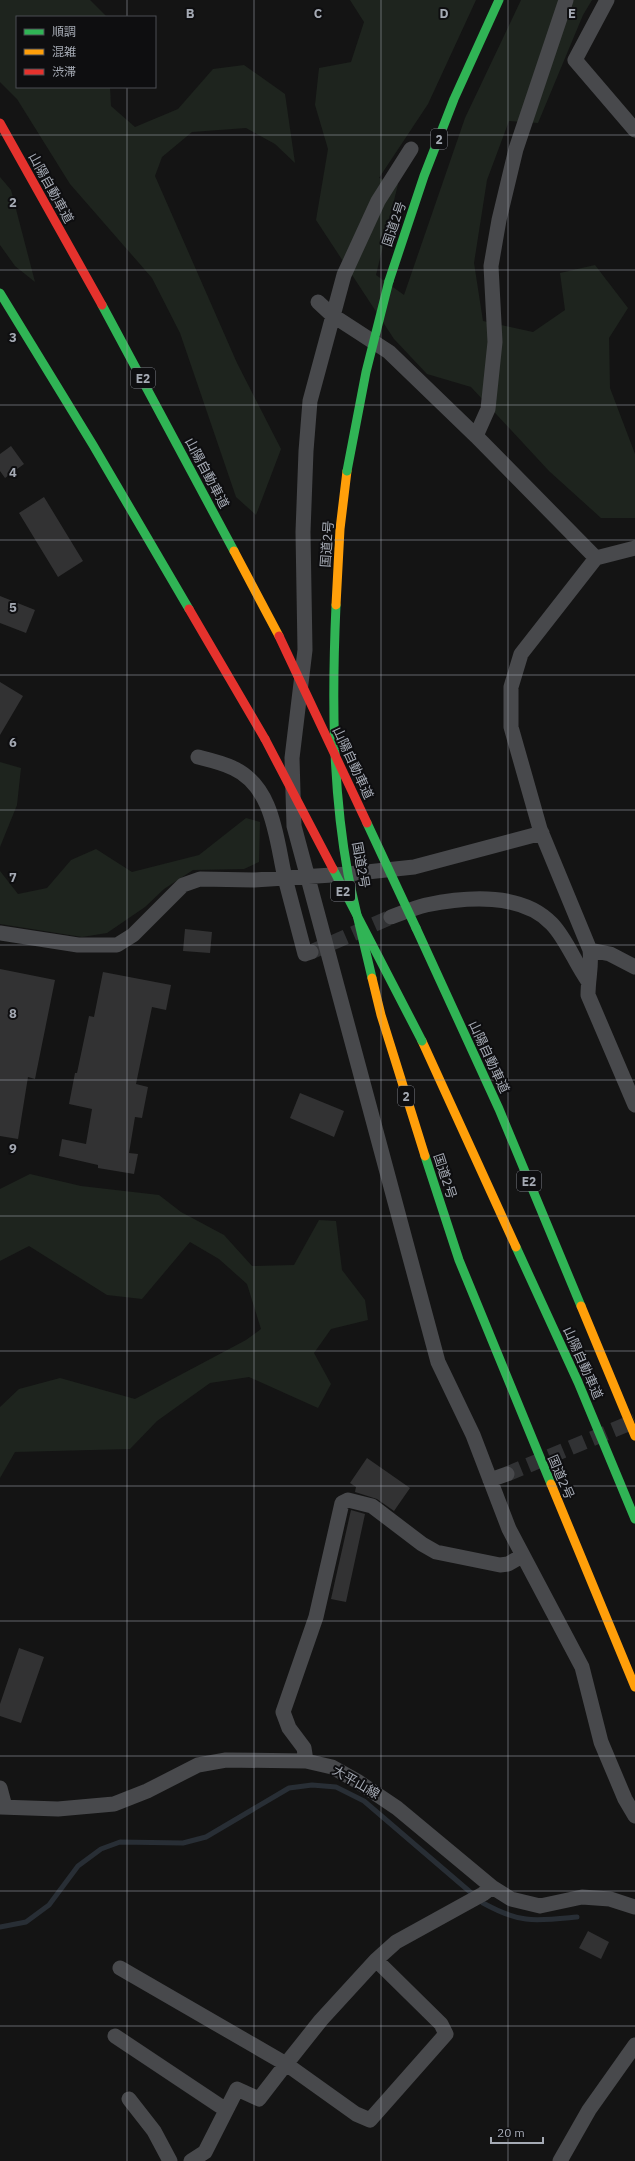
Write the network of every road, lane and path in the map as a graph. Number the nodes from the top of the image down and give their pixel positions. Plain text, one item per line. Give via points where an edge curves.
1 (499, 0) edge
2 (566, 0) edge
3 (607, 0) edge
4 (0, 123) edge
5 (635, 130) edge
6 (411, 149) dead end
7 (0, 293) edge
8 (318, 302) dead end
9 (332, 315) junction
10 (476, 436) junction
11 (635, 548) edge
12 (596, 558) junction
13 (198, 757) dead end
14 (542, 833) junction
15 (348, 874) junction
16 (307, 877) junction
17 (285, 878) junction
18 (391, 917) tunnel mouth
19 (0, 933) edge
20 (590, 950) junction
21 (311, 952) dead end
22 (635, 967) edge
23 (588, 980) junction
24 (635, 1105) edge
25 (635, 1436) edge
26 (507, 1474) tunnel mouth
27 (490, 1480) junction
28 (635, 1519) edge
29 (522, 1556) junction
30 (635, 1687) edge
31 (306, 1761) junction
32 (0, 1788) edge
33 (3, 1807) edge
34 (635, 1816) edge
35 (488, 1890) junction
36 (635, 1907) edge
37 (376, 1960) junction
38 (120, 1968) dead end
39 (115, 2036) dead end
40 (635, 2045) edge
41 (286, 2064) junction
42 (129, 2099) dead end
43 (226, 2110) junction
44 (170, 2161) edge
45 (191, 2161) edge
46 (560, 2161) edge

1 - 15 highway, 国道2号 / 2, bridge via 454,99 424,176 389,281 366,372 347,471 340,529 334,716 336,780
2 - 10 street via 516,149 499,220 491,266 495,342 488,409
3 - 5 street via 575,60
4 - 25 highway, 山陽自動車道 / E2, bridge via 142,377 279,636 499,1109
6 - 9 street via 366,225 344,275
7 - 28 highway, 山陽自動車道 / E2, bridge via 93,444 265,739 422,1041 578,1382
8 - 9 street
9 - 10 street via 389,352
9 - 16 street via 310,401 303,532 305,650 292,758 294,826
10 - 12 street
11 - 12 street
12 - 14 street via 521,654 511,687 511,727
13 - 17 street via 234,768 252,781 269,805
14 - 15 street via 414,867
14 - 20 street
15 - 16 street
15 - 30 highway, 国道2号 / 2 via 381,1015 459,1260
16 - 17 street
16 - 27 street via 438,1362 473,1435
17 - 19 street via 200,879 183,884 133,935 117,945 78,945
17 - 21 street via 305,954
18 - 23 street via 425,906 465,900 510,901 551,923
20 - 22 street via 610,954
20 - 23 street via 592,963
23 - 24 street via 588,995
26 - 27 street
27 - 29 street via 508,1529
29 - 31 street via 508,1564 500,1565 436,1552 372,1506 348,1500 342,1503 316,1617 283,1712 288,1728 304,1748
29 - 34 street via 582,1667 601,1742
31 - 33 street, 大平山線 via 226,1760 198,1765 147,1791 114,1804 58,1809
31 - 35 street, 大平山線 via 332,1767 357,1780 397,1808
32 - 33 street
35 - 36 street, 大平山線 via 540,1906 582,1897 610,1898
35 - 37 street via 396,1942
37 - 41 street via 321,2020
37 - 41 street via 441,2024 446,2034 370,2120 356,2114
38 - 41 street
39 - 43 street
40 - 46 street via 589,2110
41 - 43 street via 259,2099 237,2089
42 - 44 street via 154,2131
43 - 45 street via 205,2152

